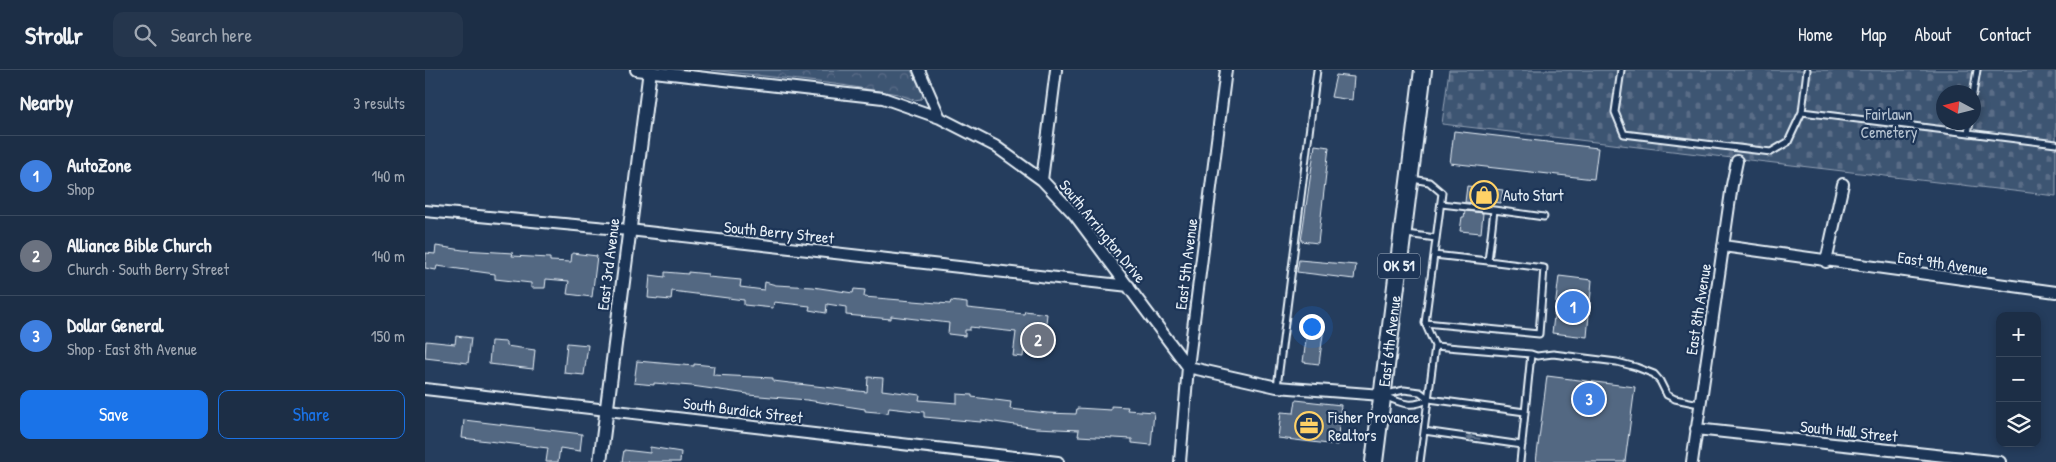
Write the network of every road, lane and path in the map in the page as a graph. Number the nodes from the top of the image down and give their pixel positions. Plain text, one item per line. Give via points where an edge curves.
1 (636, 70) edge
2 (919, 70) edge
3 (1056, 70) edge
4 (1225, 70) edge
5 (1317, 70) edge
6 (1423, 70) edge
7 (1621, 70) edge
8 (1807, 70) edge
9 (1977, 70) edge
10 (649, 71) edge
11 (1974, 85) edge
12 (1802, 112) junction
13 (940, 118) junction
14 (1969, 130) edge
15 (1968, 133) junction
16 (2056, 144) edge
17 (1737, 161) dead end
18 (1410, 179) junction
19 (1042, 180) junction
20 (1843, 184) dead end
21 (1441, 204) junction
22 (1494, 210) junction
23 (425, 211) edge
24 (1544, 216) dead end
25 (629, 230) junction
26 (1403, 234) junction
27 (1436, 238) junction
28 (1723, 246) junction
29 (1434, 255) junction
30 (1488, 261) junction
31 (1827, 262) junction
32 (1129, 286) junction
33 (2056, 292) edge
34 (1425, 324) junction
35 (1435, 346) junction
36 (1531, 354) junction
37 (1188, 367) junction
38 (1277, 387) junction
39 (425, 389) edge
40 (1382, 394) junction
41 (1429, 399) junction
42 (1699, 404) junction
43 (607, 408) junction
44 (1525, 412) junction
45 (1696, 429) junction
46 (1424, 431) junction
47 (1522, 445) junction
48 (600, 462) edge
49 (1058, 462) edge
50 (1180, 462) edge
51 (1374, 462) edge
52 (1420, 462) edge
53 (1520, 462) edge
54 (1692, 462) edge
55 (2000, 462) edge

1 - 10 street, South Arrington Drive
2 - 13 street
3 - 19 street
4 - 37 street, East 5th Avenue
5 - 38 lane
6 - 18 main road, East 6th Avenue / OK 51
7 - 12 lane via 1615,112 1623,134 1771,152 1788,142
8 - 12 lane
9 - 11 lane
10 - 13 street, South Arrington Drive via 883,98
10 - 25 street, East 3rd Avenue
12 - 15 lane
13 - 19 street, South Arrington Drive via 995,146
14 - 15 lane
15 - 16 lane
17 - 28 street, East 8th Avenue
18 - 21 lane via 1429,182 1442,193
18 - 26 main road, East 6th Avenue / OK 51
19 - 32 street, South Arrington Drive via 1074,214
20 - 31 street
21 - 22 lane
21 - 27 lane
22 - 24 lane
22 - 30 lane
23 - 25 street, South Berry Street
25 - 32 street, South Berry Street
25 - 43 street, East 3rd Avenue
26 - 27 lane
26 - 40 main road, East 6th Avenue / OK 51
27 - 29 lane
28 - 31 street, East 9th Avenue
28 - 42 street, East 8th Avenue
29 - 30 lane
29 - 34 lane
30 - 34 lane via 1544,268 1539,334
31 - 33 street, East 9th Avenue
32 - 37 street, South Arrington Drive
34 - 35 lane
35 - 36 lane
35 - 41 lane
36 - 42 lane via 1553,354 1636,367 1654,374 1667,395
36 - 44 lane
37 - 38 street
37 - 50 street, East 5th Avenue
38 - 40 street
39 - 43 street, South Burdick Street
40 - 41 lane via 1403,390 1420,392
40 - 41 lane via 1401,403 1418,405
40 - 51 main road, East 6th Avenue / OK 51
41 - 44 lane
41 - 46 lane
42 - 45 street, East 8th Avenue
43 - 48 street, East 3rd Avenue
43 - 49 street, South Burdick Street
44 - 47 lane
45 - 54 street, East 8th Avenue
45 - 55 street, South Hall Street
47 -> 46 lane
46 - 52 lane
47 - 53 lane

